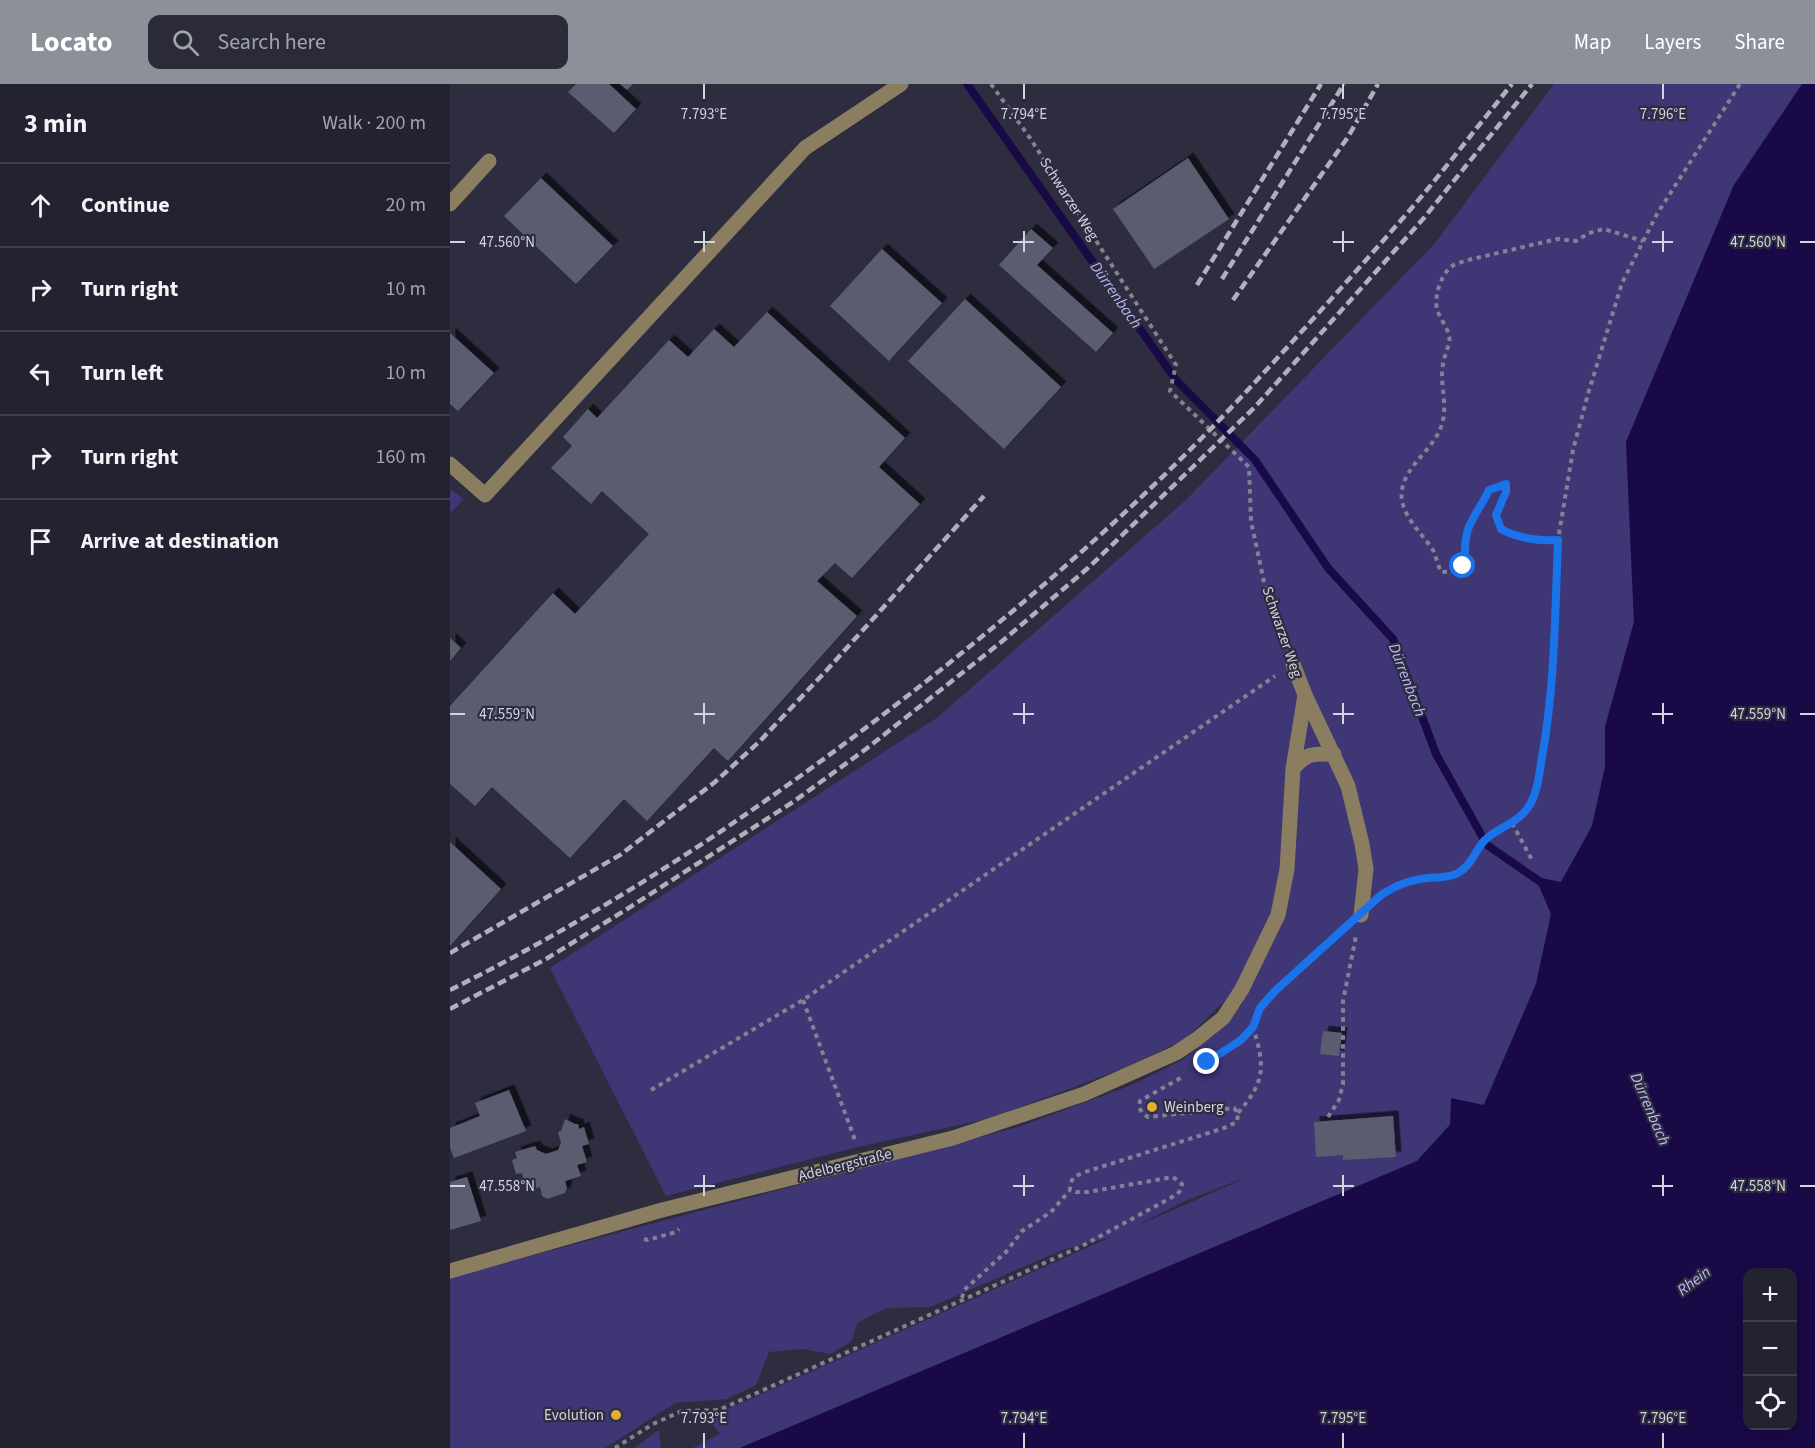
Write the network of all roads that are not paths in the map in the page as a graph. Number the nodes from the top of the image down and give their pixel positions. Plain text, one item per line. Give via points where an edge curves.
1 (901, 84) edge
2 (489, 161) dead end
3 (450, 204) edge
4 (450, 464) edge
5 (1293, 664) road end
6 (1305, 695) junction
7 (1334, 754) junction
8 (1293, 769) junction
9 (1362, 908) road end
10 (1223, 1018) joint
11 (450, 1271) edge

1 - 4 street via 805,148 485,495
2 - 3 street
5 - 6 street, Schwarzer Weg
6 - 7 street, Schwarzer Weg
6 - 8 street, Schwarzer Weg
7 - 8 street via 1312,754 1302,758
7 - 9 street, Schwarzer Weg via 1348,786 1362,844 1366,869
8 - 10 street, Schwarzer Weg via 1287,869 1278,915 1242,990
10 - 11 street, Adelbergstraße via 1176,1053 1084,1094 953,1138 662,1210

